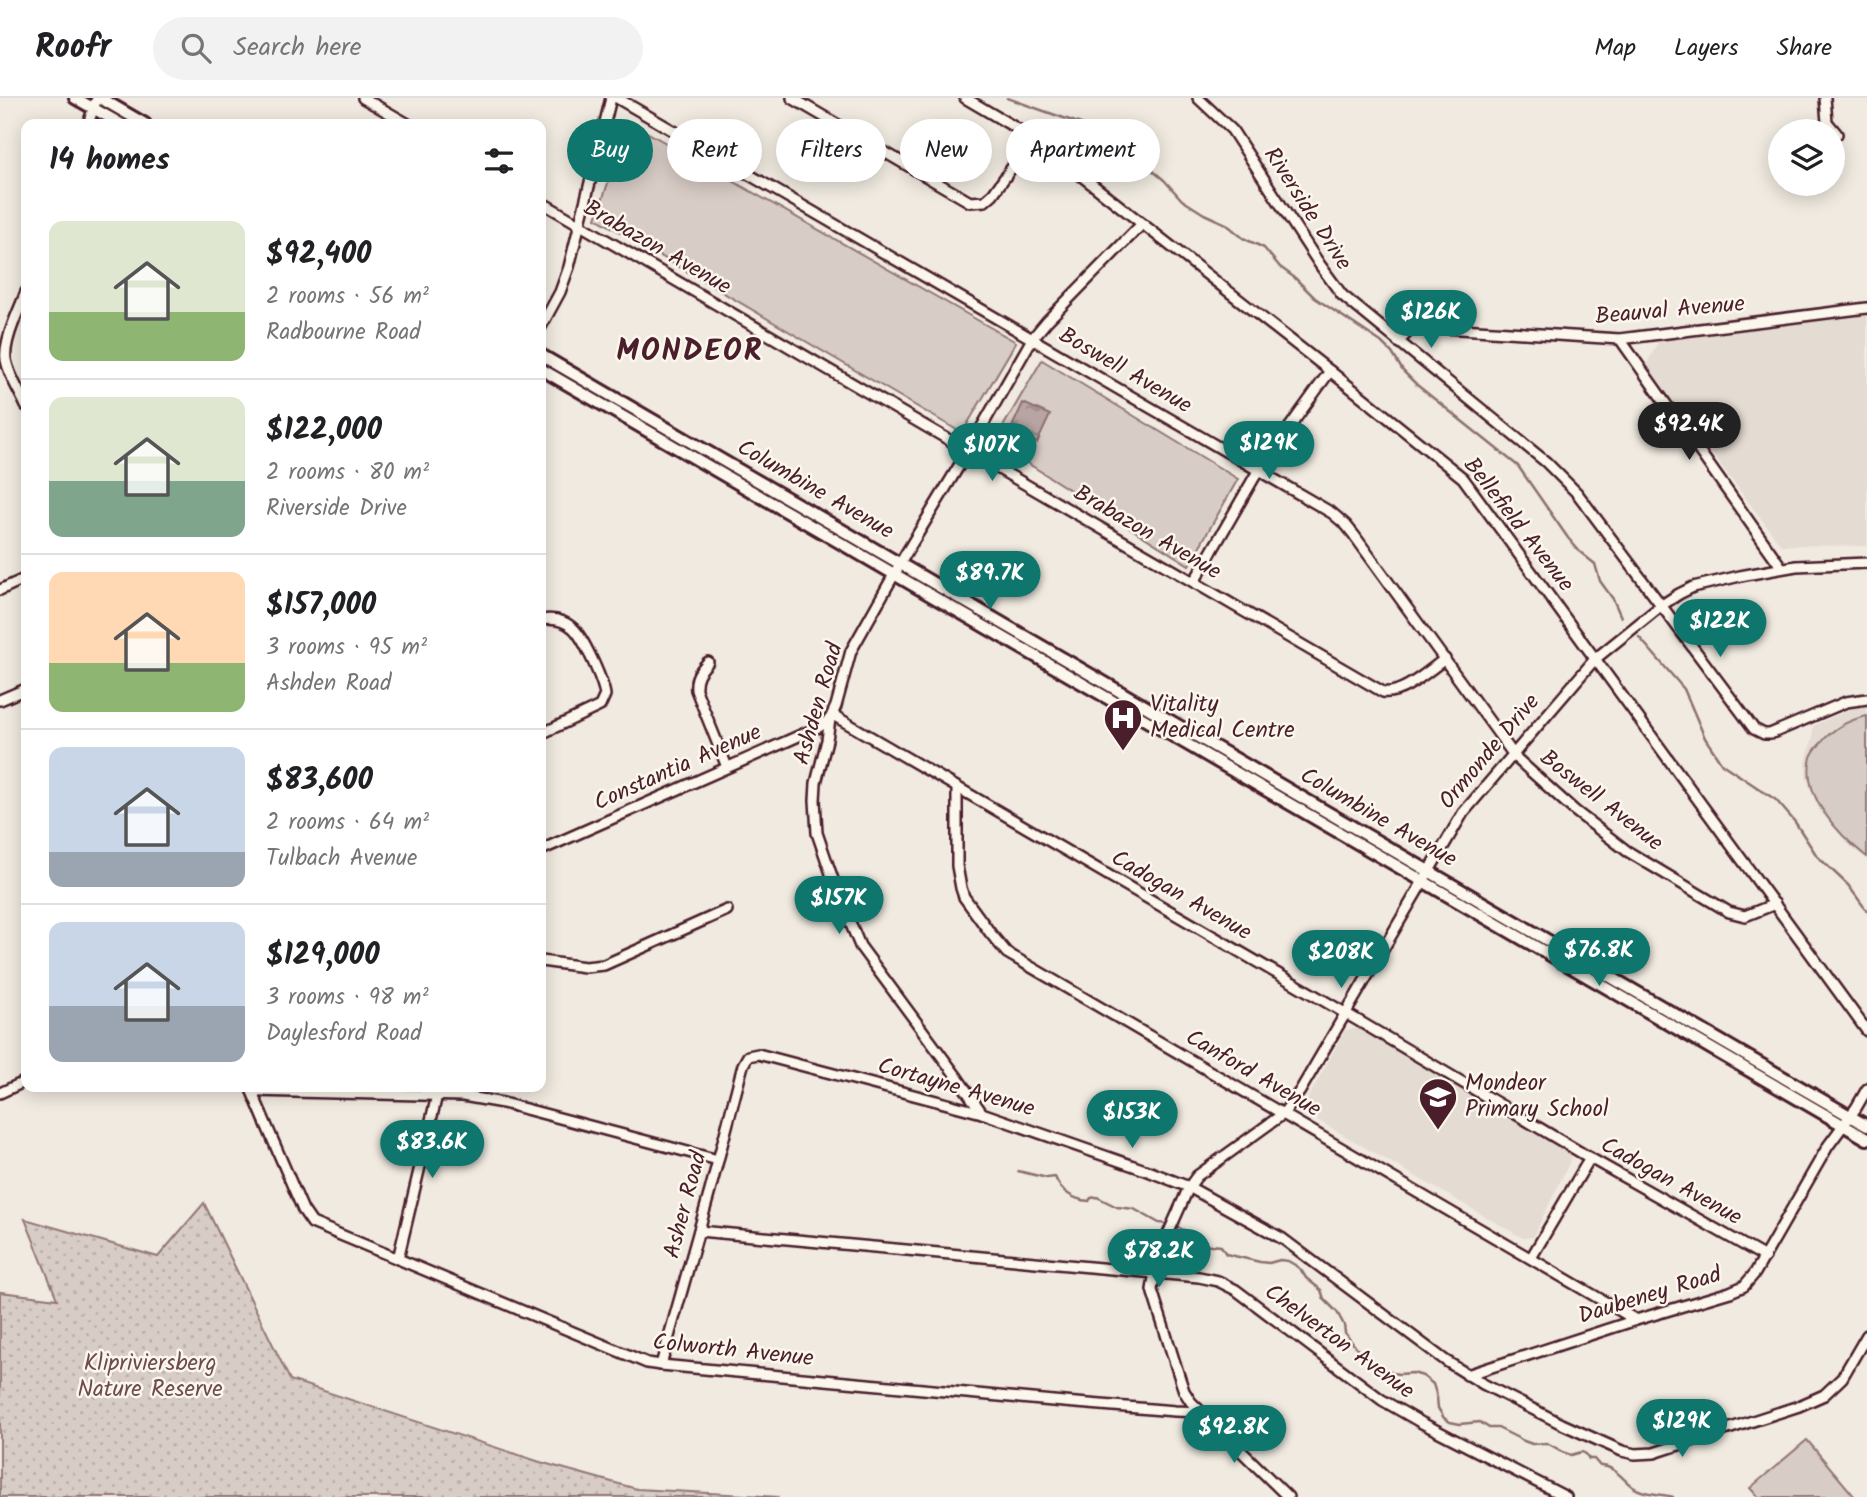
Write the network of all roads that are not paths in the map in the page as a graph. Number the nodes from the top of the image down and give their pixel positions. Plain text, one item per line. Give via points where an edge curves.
1 (75, 98) edge
2 (363, 98) edge
3 (611, 98) edge
4 (617, 98) edge
5 (792, 98) edge
6 (965, 98) edge
7 (1198, 98) edge
8 (1825, 98) edge
9 (97, 102) edge
10 (90, 119) edge
11 (116, 119) edge
12 (134, 119) edge
13 (399, 119) edge
14 (1827, 119) edge
15 (1006, 122) edge
16 (1006, 175) edge
17 (1088, 182) edge
18 (546, 205) edge
19 (1142, 224) junction
20 (579, 225) junction
21 (21, 306) edge
22 (1867, 308) edge
23 (546, 318) edge
24 (1032, 339) junction
25 (1620, 339) junction
26 (1398, 342) junction
27 (546, 358) edge
28 (1331, 371) junction
29 (546, 372) edge
30 (11, 374) junction
31 (0, 376) edge
32 (21, 395) edge
33 (651, 426) junction
34 (968, 452) junction
35 (1258, 471) junction
36 (1867, 563) edge
37 (1782, 568) junction
38 (897, 569) junction
39 (21, 580) edge
40 (1194, 582) junction
41 (0, 590) edge
42 (1662, 605) junction
43 (546, 619) edge
44 (1445, 659) junction
45 (1595, 659) junction
46 (708, 663) dead end
47 (21, 690) edge
48 (1867, 699) edge
49 (0, 700) edge
50 (832, 717) junction
51 (546, 732) edge
52 (1513, 753) junction
53 (727, 767) junction
54 (957, 788) junction
55 (1290, 798) junction
56 (546, 848) edge
57 (1428, 871) junction
58 (1422, 882) junction
59 (1775, 904) junction
60 (727, 910) dead end
61 (1567, 958) junction
62 (546, 962) edge
63 (1345, 1013) junction
64 (1867, 1031) edge
65 (748, 1056) joint
66 (21, 1083) edge
67 (1867, 1089) edge
68 (252, 1092) edge
69 (344, 1092) edge
70 (0, 1093) edge
71 (438, 1095) junction
72 (982, 1113) junction
73 (1283, 1114) junction
74 (1846, 1120) junction
75 (1867, 1126) edge
76 (1867, 1139) edge
77 (1590, 1158) junction
78 (718, 1160) junction
79 (1188, 1187) junction
80 (699, 1231) junction
81 (1765, 1257) junction
82 (1531, 1258) junction
83 (398, 1259) junction
84 (1154, 1273) junction
85 (1636, 1320) junction
86 (1867, 1335) edge
87 (661, 1365) junction
88 (1467, 1375) junction
89 (1201, 1412) junction
90 (1288, 1497) edge
91 (1566, 1497) edge

1 - 9 main road
2 - 13 street
3 - 20 street
4 - 24 street, Boswell Avenue
5 - 16 street via 970,202 985,201
6 - 15 street, Bellefield Avenue
7 - 26 street, Riverside Drive via 1232,130 1342,295
8 - 14 street
9 - 10 street
9 - 11 main road
9 - 12 main road
17 - 19 street, Bellefield Avenue
18 - 20 street, Brabazon Avenue
19 - 24 street, Ashden Road
19 - 28 street, Bellefield Avenue
20 - 23 street via 569,267
20 - 34 street, Brabazon Avenue
21 - 30 street via 7,346
22 - 25 street, Beauval Avenue
24 - 34 street, Ashden Road
24 - 35 street, Boswell Avenue
25 - 26 street, Beauval Avenue via 1428,327 1410,330
25 - 37 street
26 - 42 street, Riverside Drive via 1558,473
27 - 33 main road, Columbine Avenue
28 - 35 street
28 - 45 street, Bellefield Avenue via 1463,478
29 - 33 main road, Columbine Avenue
30 - 31 street
30 - 32 street
33 - 38 main road, Columbine Avenue
34 - 38 street, Ashden Road
34 - 40 street, Brabazon Avenue
35 - 40 street
35 - 44 street, Boswell Avenue via 1346,525
36 - 37 street, Ormonde Drive
37 - 42 street, Ormonde Drive via 1693,587
38 - 50 street, Ashden Road via 851,651
38 - 55 main road, Columbine Avenue
39 - 41 street
40 - 44 street, Brabazon Avenue via 1383,692 1403,688
42 - 45 street, Ormonde Drive
42 - 48 street, Riverside Drive via 1759,733 1775,732 1838,705
43 - 51 street via 568,624 578,634 605,695 600,706
44 - 52 street, Boswell Avenue
45 - 52 street, Ormonde Drive
45 - 59 street, Bellefield Avenue
46 - 53 street via 697,674 696,690
47 - 49 street
50 - 53 street, Constantia Avenue
50 - 54 street, Cadogan Avenue
50 - 72 street, Ashden Road via 816,783 816,821 837,891 864,952
52 - 57 street, Ormonde Drive via 1463,813
52 - 59 street, Boswell Avenue via 1594,827 1729,912 1745,916
53 - 56 street, Constantia Avenue
54 - 63 street, Cadogan Avenue
54 - 73 street, Canford Avenue via 961,888 1002,948
55 - 57 main road, Columbine Avenue
55 - 58 main road, Columbine Avenue
57 - 58 street, Ormonde Drive
57 - 61 main road, Columbine Avenue
58 - 61 main road, Columbine Avenue
58 - 63 street, Ormonde Drive
59 - 64 street, Bellefield Avenue
60 - 62 street via 604,965
61 - 74 main road, Columbine Avenue
63 - 73 street, Ormonde Drive
63 - 77 street, Cadogan Avenue
65 - 72 street, Cortayne Avenue via 762,1054
65 - 78 street, Asher Road
66 - 70 street
67 - 74 street, Daubeney Road
68 - 83 street, Colworth Avenue via 308,1219
69 - 71 street
71 - 78 street via 489,1100
71 - 83 street
72 - 79 street, Cortayne Avenue
73 - 79 street, Ormonde Drive
73 - 82 street, Canford Avenue
74 - 75 main road, Columbine Avenue
74 - 76 main road, Columbine Avenue
74 - 81 street, Daubeney Road
77 - 81 street, Cadogan Avenue
77 - 82 street
78 - 80 street, Asher Road
79 - 84 street, Ormonde Drive
79 - 88 street, Cortayne Avenue via 1283,1239
80 - 84 street, Chelverton Avenue
80 - 87 street, Asher Road
81 - 85 street, Daubeney Road via 1739,1289
82 - 85 street, Canford Avenue
83 - 87 street, Colworth Avenue via 630,1357
84 - 89 street, Ormonde Drive via 1153,1296 1180,1379 1187,1397
84 - 91 street, Chelverton Avenue via 1224,1283 1382,1400
85 - 88 street, Daubeney Road
86 - 88 street, Cortayne Avenue via 1842,1378 1825,1395 1654,1453 1615,1448
87 - 89 street, Colworth Avenue
89 - 90 street, Ormonde Drive

